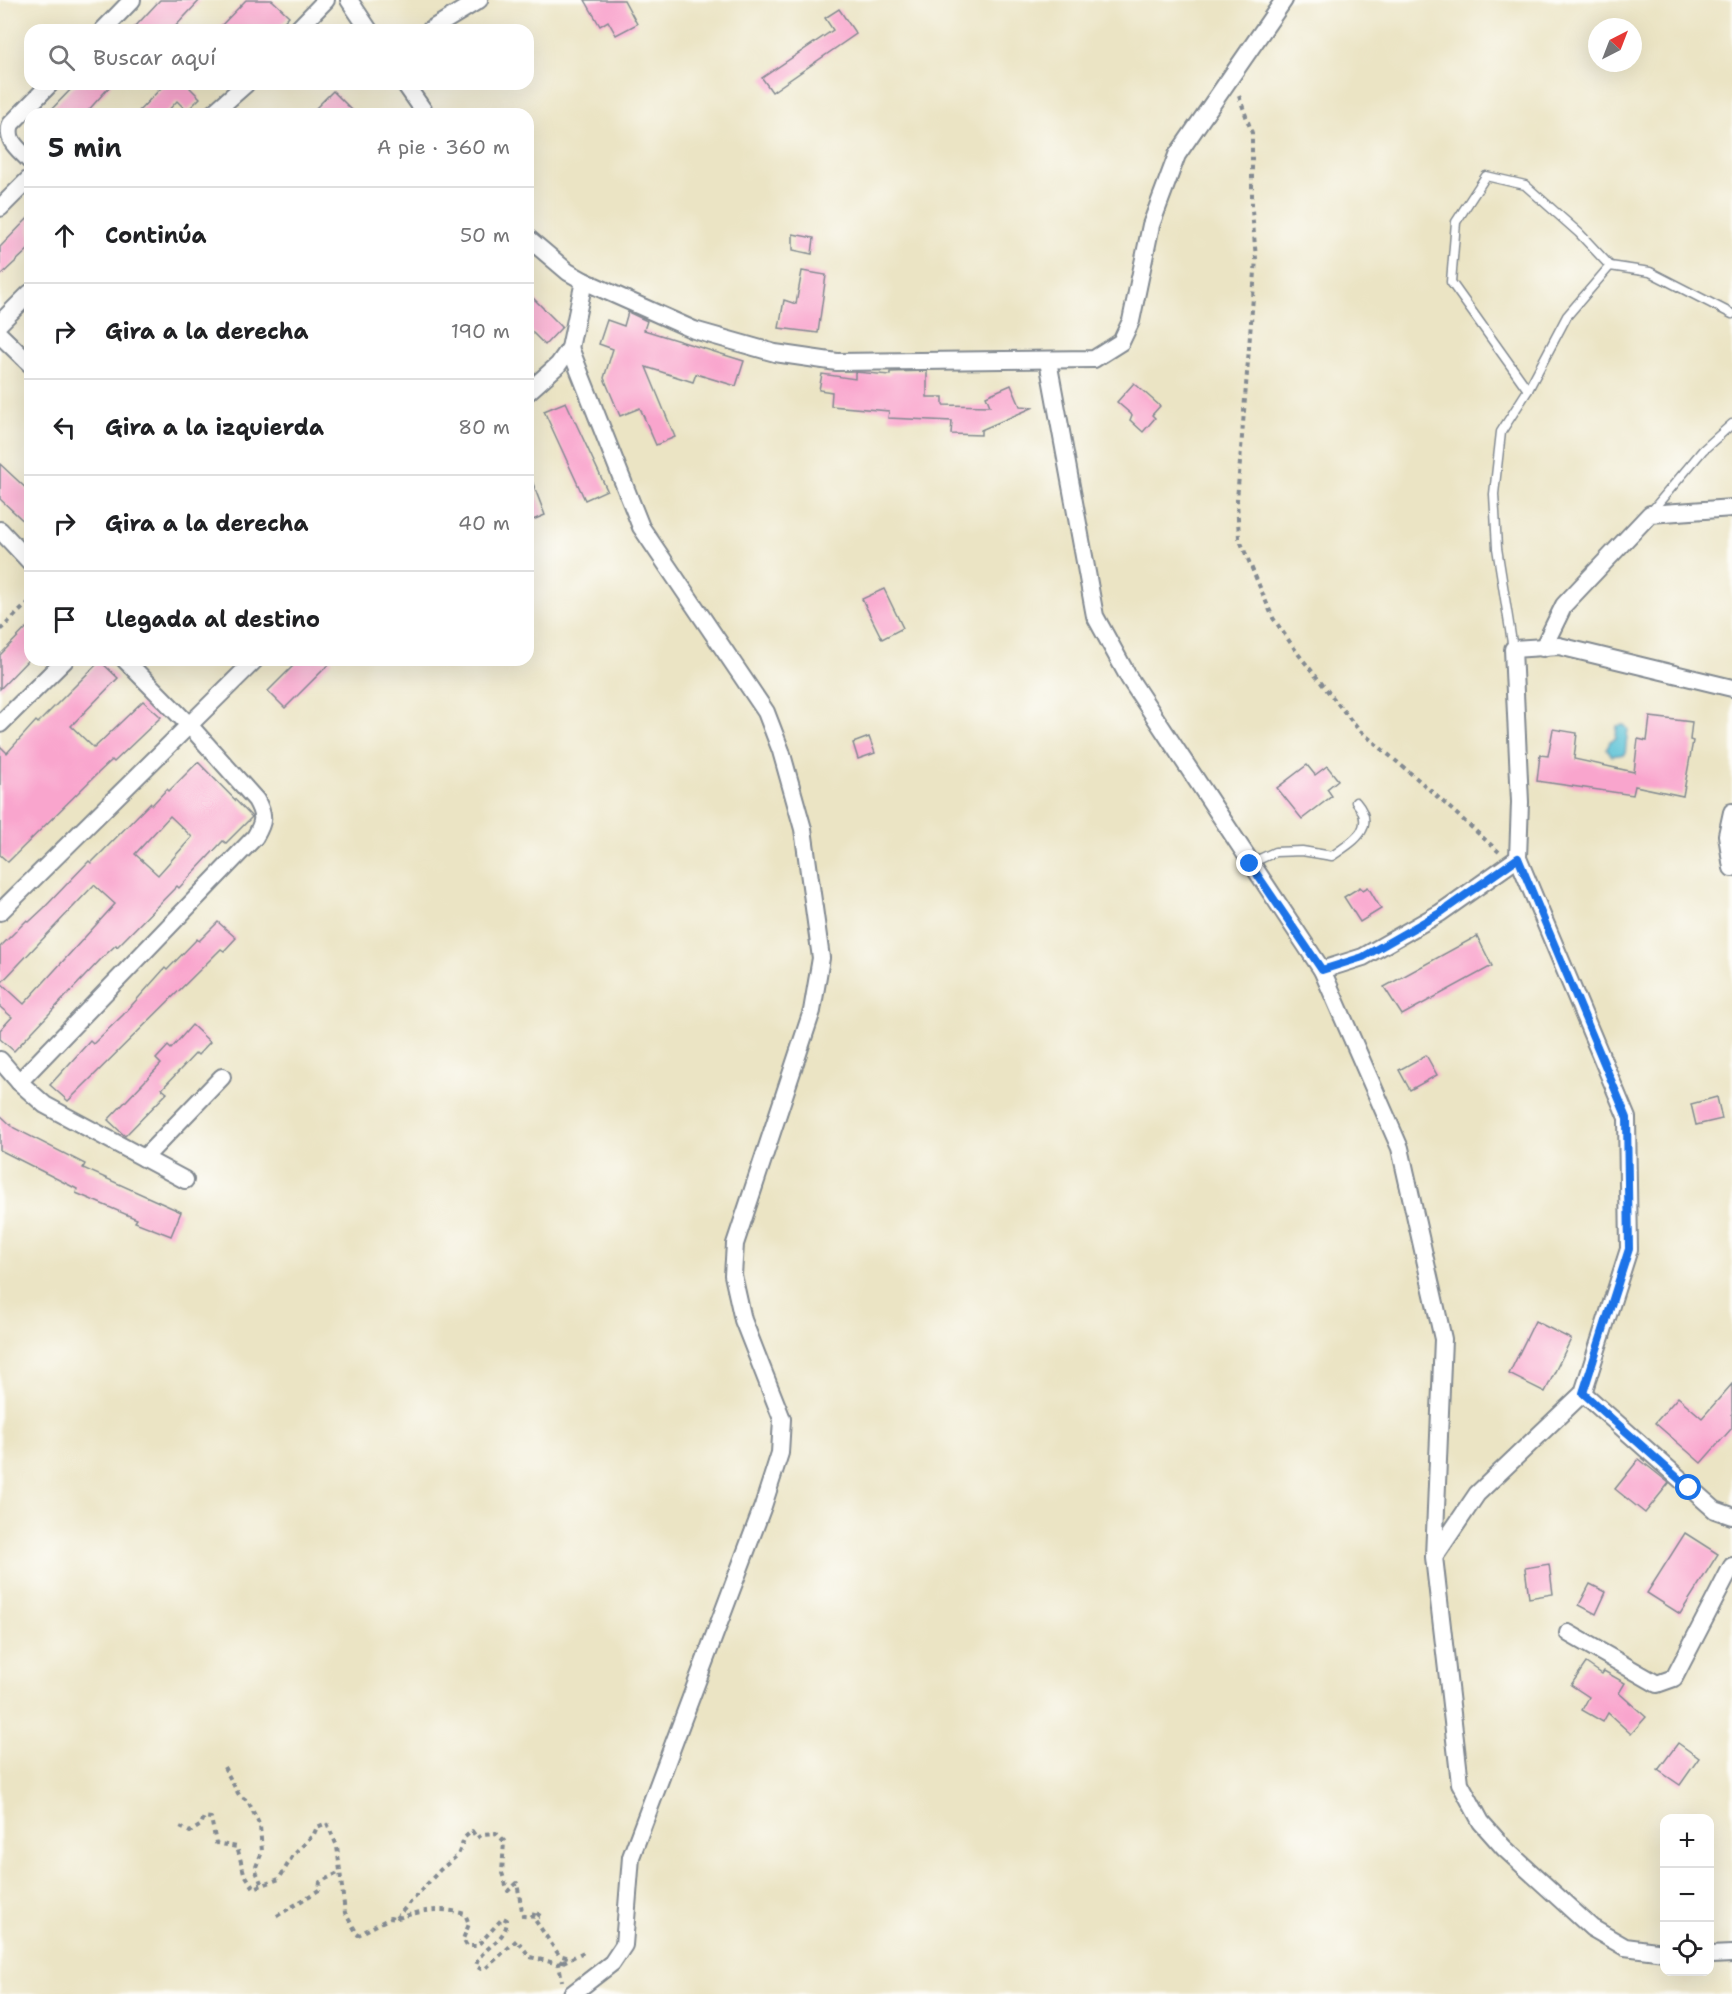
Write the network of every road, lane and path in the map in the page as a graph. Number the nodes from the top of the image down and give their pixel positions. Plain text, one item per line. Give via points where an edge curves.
1 (132, 0) edge
2 (326, 0) edge
3 (349, 0) edge
4 (479, 0) edge
5 (1284, 0) edge
6 (109, 24) edge
7 (303, 24) edge
8 (365, 24) edge
9 (440, 24) edge
10 (1224, 86) junction
11 (44, 90) edge
12 (239, 90) edge
13 (409, 90) edge
14 (27, 108) edge
15 (219, 108) edge
16 (422, 108) edge
17 (24, 111) edge
18 (24, 154) edge
19 (24, 184) edge
20 (0, 208) edge
21 (534, 243) edge
22 (1610, 266) junction
23 (584, 281) junction
24 (24, 299) edge
25 (1732, 314) edge
26 (0, 323) edge
27 (0, 335) edge
28 (570, 348) junction
29 (24, 358) edge
30 (1048, 361) junction
31 (534, 387) edge
32 (1528, 390) junction
33 (1732, 424) edge
34 (1732, 508) edge
35 (1650, 514) junction
36 (0, 530) edge
37 (24, 556) edge
38 (24, 607) edge
39 (0, 630) edge
40 (1543, 648) junction
41 (1514, 650) junction
42 (59, 666) edge
43 (131, 666) edge
44 (249, 666) edge
45 (1732, 688) edge
46 (0, 724) edge
47 (190, 726) junction
48 (1356, 802) dead end
49 (1732, 812) edge
50 (1514, 860) junction
51 (1250, 864) junction
52 (1732, 868) edge
53 (0, 912) edge
54 (1322, 970) junction
55 (0, 1060) edge
56 (222, 1077) dead end
57 (19, 1082) junction
58 (144, 1158) junction
59 (185, 1180) dead end
60 (1583, 1393) junction
61 (1732, 1516) edge
62 (1434, 1557) junction
63 (1732, 1566) edge
64 (1568, 1633) dead end
65 (224, 1767) dead end
66 (180, 1827) dead end
67 (340, 1872) junction
68 (262, 1885) junction
69 (277, 1916) dead end
70 (395, 1919) junction
71 (1660, 1951) edge
72 (584, 1952) dead end
73 (1732, 1954) edge
74 (1714, 1955) edge
75 (559, 1964) junction
76 (572, 1994) edge

1 - 6 street
2 - 7 street
3 - 8 street
4 - 9 street
5 - 10 street
10 - 30 street via 1177,155 1151,225 1131,321 1121,342 1094,359
10 - 50 path via 1238,93 1252,133 1256,259 1237,500 1239,538 1273,618 1358,729
11 - 14 street
12 - 15 street
13 - 16 street
17 - 18 street via 8,131 9,139
19 - 20 street
21 - 23 street via 567,272
22 - 25 lane via 1650,272
22 - 32 lane via 1567,316
22 - 32 lane via 1525,184 1486,176 1456,222 1451,282
23 - 28 street
23 - 30 street via 694,330 775,352 837,362
24 - 26 street
27 - 29 street
28 - 31 street
28 - 76 street via 641,527 766,712 803,829 821,958 812,1011 735,1245 733,1275 743,1320 782,1419 780,1453 631,1857 624,1945 612,1963
30 - 51 street via 1095,615 1129,678
32 - 41 lane via 1501,432 1494,494 1497,548
33 - 35 lane via 1702,450
34 - 35 street
35 - 40 street via 1564,605
36 - 37 street
38 - 39 path
40 - 41 street
40 - 45 street via 1559,646
41 - 50 street via 1520,802
42 - 46 street
43 - 47 street
44 - 47 street
47 - 53 street
47 - 57 street via 256,800 263,812 263,823 255,837
48 - 51 lane via 1363,810 1365,822 1361,834 1332,855 1275,852
49 - 52 street via 1727,835
50 - 54 street via 1440,913 1392,941 1363,957
50 - 60 street via 1627,1118 1629,1249
51 - 54 street
54 - 62 street via 1400,1148 1443,1339
55 - 57 street
56 - 58 street
57 - 58 street via 45,1105
58 - 59 street
60 - 61 street via 1715,1510
60 - 62 street via 1477,1494
62 - 71 street via 1460,1783 1481,1822 1592,1928 1625,1947
63 - 64 street via 1674,1678 1657,1684
65 - 68 path via 260,1826 262,1852 255,1869
66 - 68 path via 190,1832 201,1825 204,1817 211,1818 216,1843 237,1847 244,1873 254,1888
67 - 68 path via 337,1846 327,1823 317,1827 279,1879
67 - 69 path via 320,1882 319,1890
67 - 70 path via 345,1913 358,1935
70 - 75 path via 428,1908 465,1914 469,1924 463,1939 467,1946 477,1946 503,1918 507,1920 504,1932 477,1960 476,1966 486,1968 517,1940 530,1957
70 - 75 path via 458,1855 465,1837 472,1831 477,1838 496,1833 504,1841 502,1873 508,1891 517,1883 523,1916 533,1917 559,1955 566,1957
72 - 75 path
73 - 74 street

